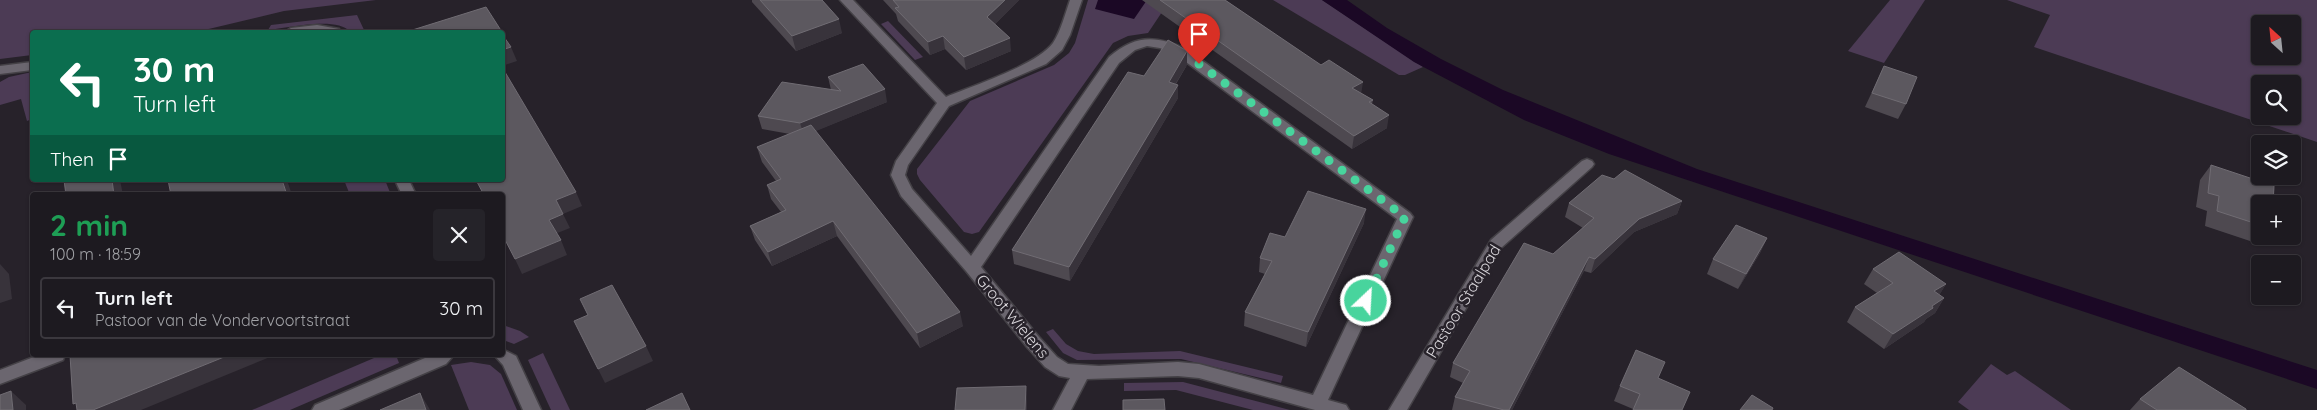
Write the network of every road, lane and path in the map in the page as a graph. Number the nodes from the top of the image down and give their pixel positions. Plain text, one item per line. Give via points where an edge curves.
1 (846, 0) edge
2 (1076, 0) edge
3 (30, 66) edge
4 (0, 70) edge
5 (944, 104) junction
6 (1587, 164) dead end
7 (972, 267) junction
8 (52, 357) edge
9 (443, 357) edge
10 (505, 357) edge
11 (1082, 372) junction
12 (0, 377) edge
13 (1318, 403) junction
14 (321, 410) edge
15 (532, 410) edge
16 (1062, 410) edge
17 (1340, 410) edge
18 (1398, 410) edge

1 - 5 street
2 - 5 street via 1064,35 1042,61
3 - 4 street
5 - 7 street, Groot Wielens via 908,152 898,175 906,192
6 - 18 street, Pastoor Staalpad via 1496,244
7 - 11 street, Groot Wielens via 1051,362 1065,371
7 - 13 street via 1114,60 1125,49 1137,44 1166,43 1183,52 1405,217
8 - 12 street
9 - 14 street
10 - 15 street via 510,361
11 - 13 street, Groot Wielens via 1199,371
11 - 16 street
13 - 17 street, Groot Wielens

